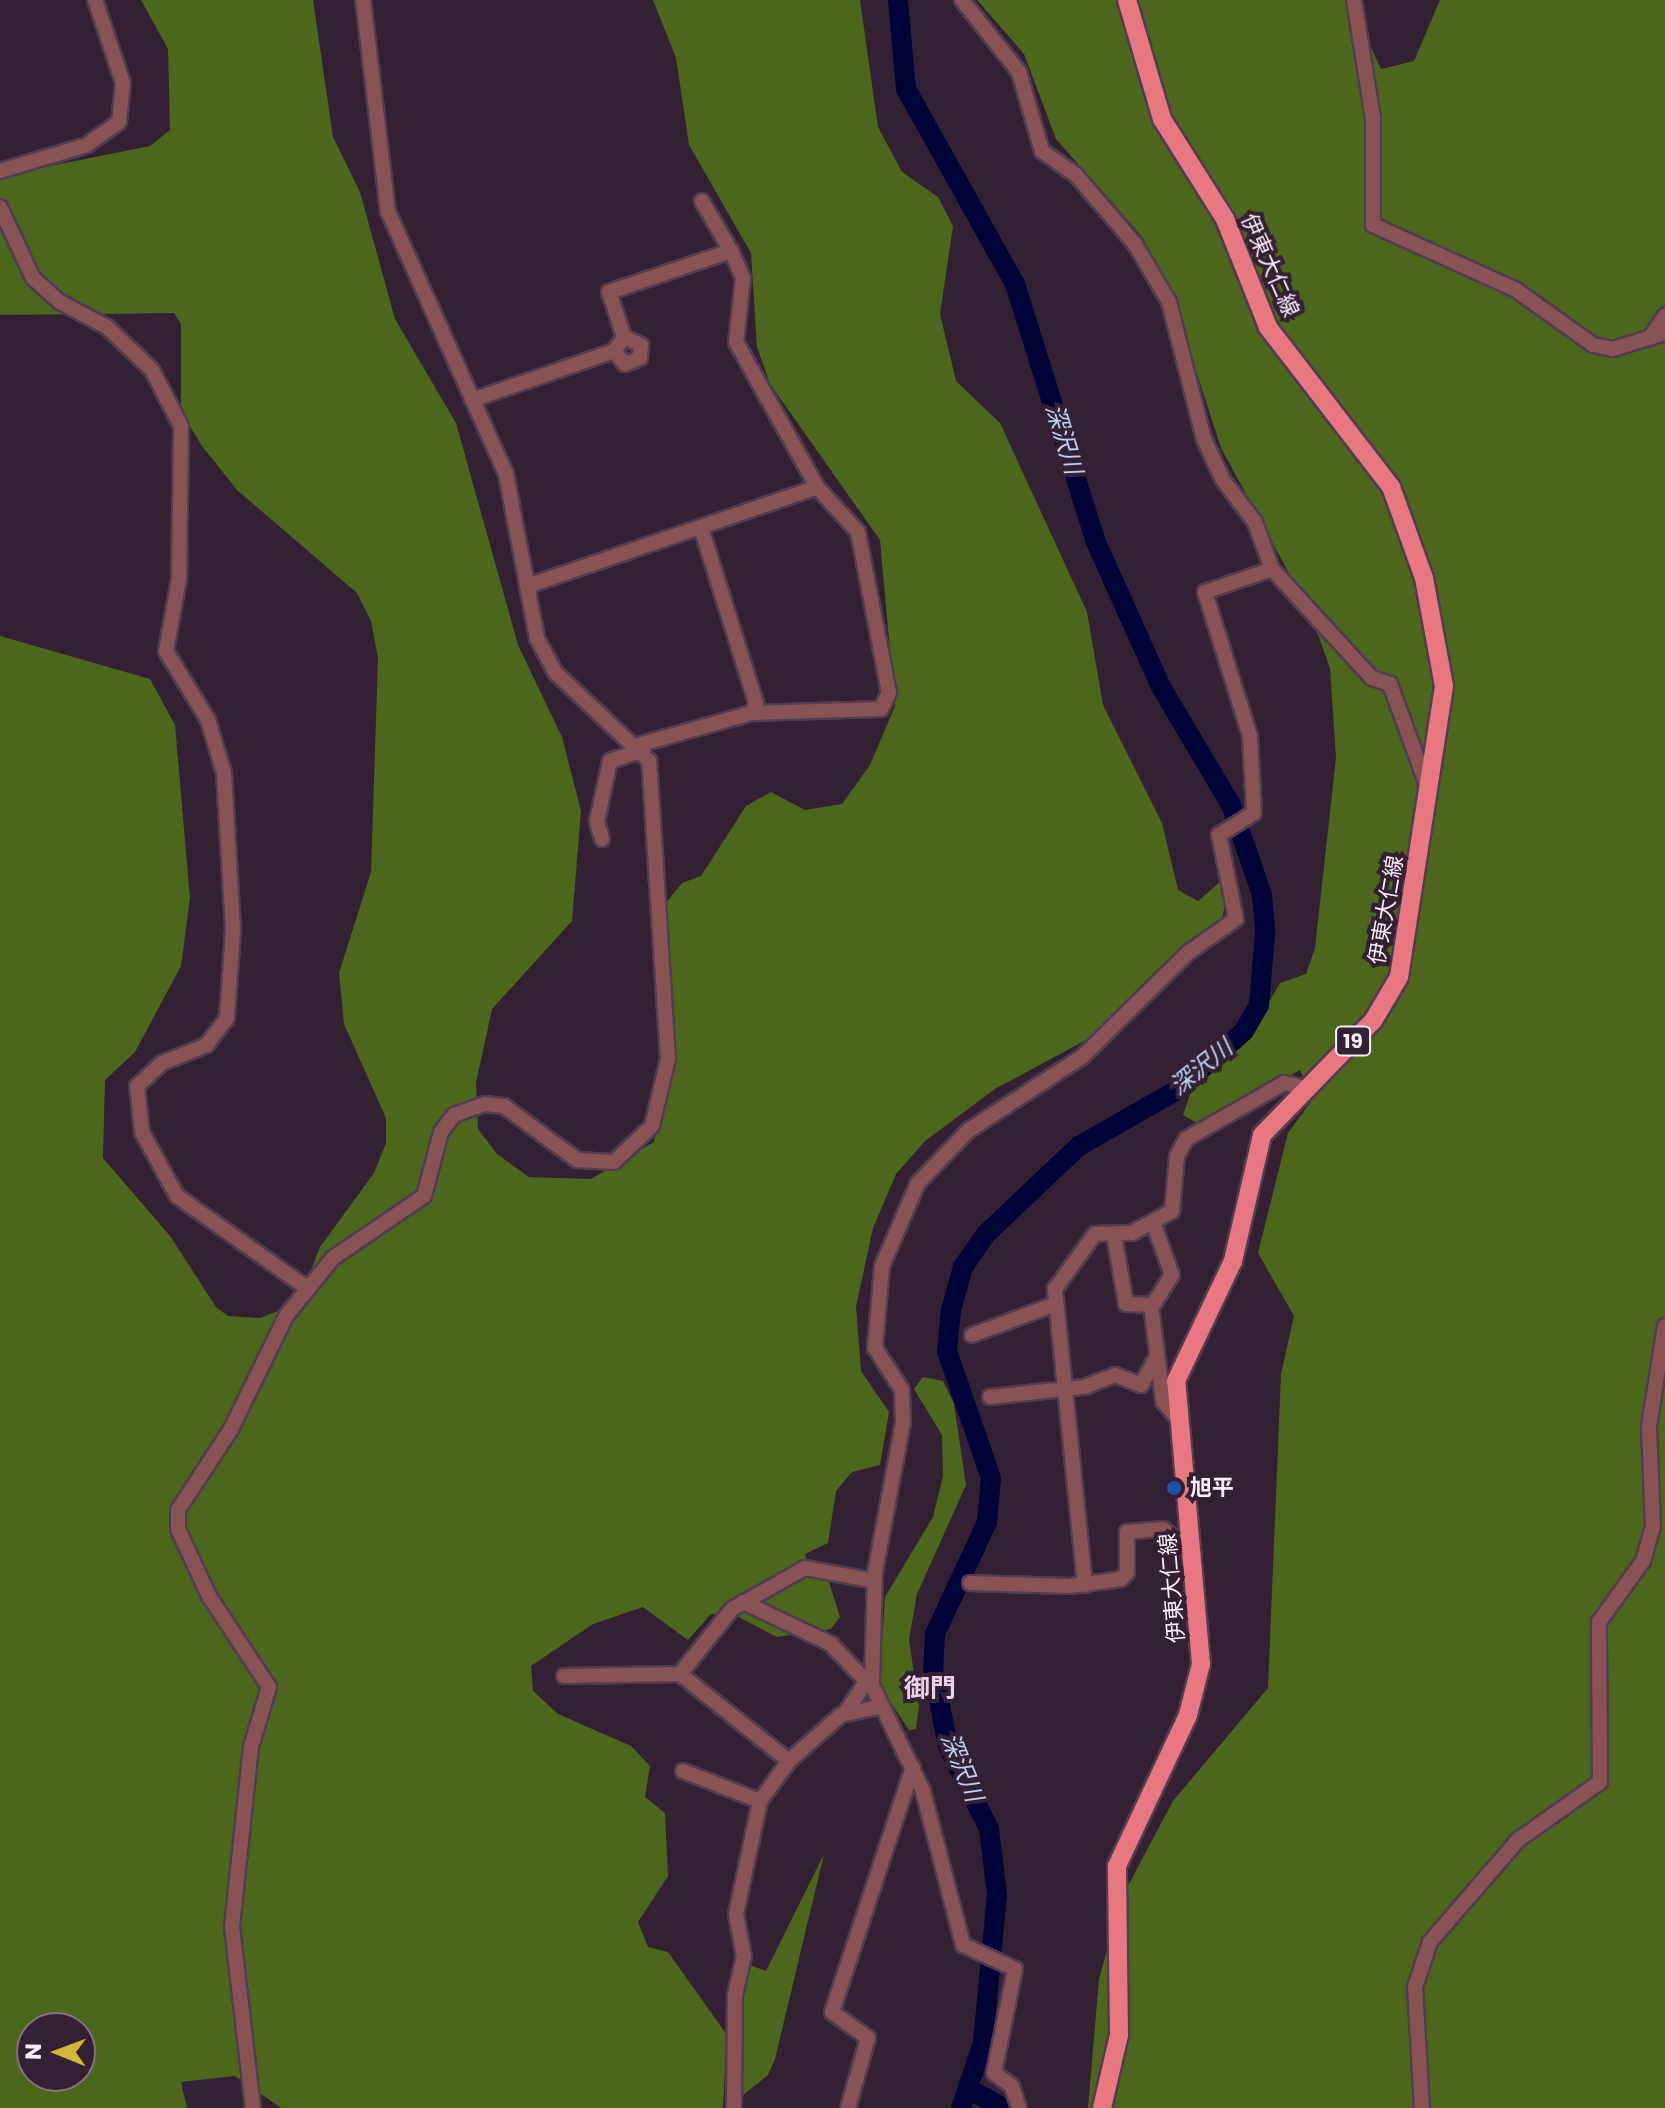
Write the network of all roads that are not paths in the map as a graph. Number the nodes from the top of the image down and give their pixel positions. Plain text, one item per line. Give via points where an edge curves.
1 (95, 0) edge
2 (363, 0) edge
3 (962, 0) edge
4 (1127, 0) edge
5 (1354, 0) edge
6 (0, 171) edge
7 (702, 201) dead end
8 (0, 207) edge
9 (3, 229) edge
10 (731, 251) junction
11 (1665, 316) edge
12 (1665, 333) edge
13 (624, 337) junction
14 (1650, 338) junction
15 (614, 351) junction
16 (472, 400) junction
17 (817, 487) junction
18 (701, 527) junction
19 (1272, 569) junction
20 (527, 586) junction
21 (752, 713) junction
22 (640, 747) junction
23 (1431, 794) junction
24 (602, 839) dead end
25 (1305, 1088) junction
26 (1153, 1222) junction
27 (1114, 1235) junction
28 (307, 1288) junction
29 (1053, 1305) junction
30 (1151, 1305) junction
31 (1665, 1326) edge
32 (972, 1335) dead end
33 (1157, 1356) junction
34 (1063, 1389) junction
35 (990, 1397) dead end
36 (1176, 1417) junction
37 (1194, 1553) junction
38 (875, 1581) junction
39 (970, 1583) dead end
40 (1085, 1585) junction
41 (743, 1602) junction
42 (680, 1674) junction
43 (564, 1676) dead end
44 (868, 1678) junction
45 (878, 1707) junction
46 (846, 1712) junction
47 (789, 1761) junction
48 (913, 1767) junction
49 (683, 1771) dead end
50 (760, 1801) junction
51 (253, 2108) edge
52 (734, 2108) edge
53 (848, 2108) edge
54 (1019, 2108) edge
55 (1102, 2108) edge
56 (1422, 2108) edge

1 - 6 street via 123,83 119,122 87,145
2 - 16 street via 388,212
3 - 19 street via 1019,72 1042,151 1076,175 1135,244 1169,302 1204,439 1255,522
4 - 23 main road, 伊東大仁線 / 19 via 1162,119 1225,219 1268,327 1380,468 1410,533 1442,660
5 - 14 street via 1373,118 1373,225 1516,290 1593,345 1613,349
7 - 10 street
8 - 9 street
9 - 28 street via 33,278 115,333 152,370 179,412 179,579 166,651 208,720 224,773 233,930 227,1018 219,1032 149,1071 134,1104 177,1196
10 - 13 street via 609,292
10 - 17 street via 743,278 736,342
11 - 14 street
12 - 14 street
13 - 15 street
13 - 15 street via 641,345 640,358 625,364
15 - 16 street
16 - 20 street via 513,499
17 - 18 street
17 - 21 street via 858,532 889,703 847,712
18 - 20 street
18 - 21 street via 755,685
19 - 23 street via 1372,678 1390,684
19 - 38 street via 1205,592 1250,736 1249,816 1221,832 1236,919 1189,952 1082,1057 969,1130 918,1183 882,1266 875,1334 878,1356 902,1390 903,1422
20 - 22 street via 537,638 555,672
21 - 22 street
22 - 24 street via 610,761 597,821
22 - 28 street via 653,773 669,994 668,1059 652,1126 626,1155 594,1163 565,1152 511,1109 464,1109 441,1132 424,1196 350,1245
23 - 25 main road, 伊東大仁線 / 19 via 1395,986 1373,1021
25 - 26 street via 1284,1083 1186,1139 1177,1156 1174,1207
25 - 36 main road, 伊東大仁線 / 19 via 1262,1135 1233,1261 1180,1365
26 - 27 street
26 - 30 street via 1172,1275
27 - 29 street via 1100,1232 1087,1241
27 - 30 street via 1126,1304
28 - 51 street via 279,1326 177,1521 209,1596 269,1687 251,1747 232,1947
29 - 32 street
29 - 34 street
30 - 33 street
31 - 56 street via 1649,1426 1653,1527 1643,1561 1599,1622 1600,1782 1518,1840 1430,1942 1415,1987
33 - 34 street via 1141,1385 1115,1375
33 - 36 street via 1163,1401
34 - 35 street
34 - 40 street
36 - 37 main road, 伊東大仁線 / 19
37 - 40 street via 1163,1529 1127,1532 1125,1576
37 - 55 main road, 伊東大仁線 / 19 via 1202,1645 1197,1685 1117,1866 1119,2035
38 - 41 street via 805,1568
38 - 44 street
39 - 40 street
41 - 42 street
41 - 44 street via 831,1644
42 - 43 street
42 - 47 street
44 - 45 street
44 - 46 street
45 - 46 street
45 - 48 street
46 - 47 street
47 - 50 street
48 - 53 street via 834,2002 836,2020 868,2038
48 - 54 street via 963,1945 974,1954 1011,1963 994,2073 1012,2086
49 - 50 street
50 - 52 street via 736,1914 744,1957 735,1995

